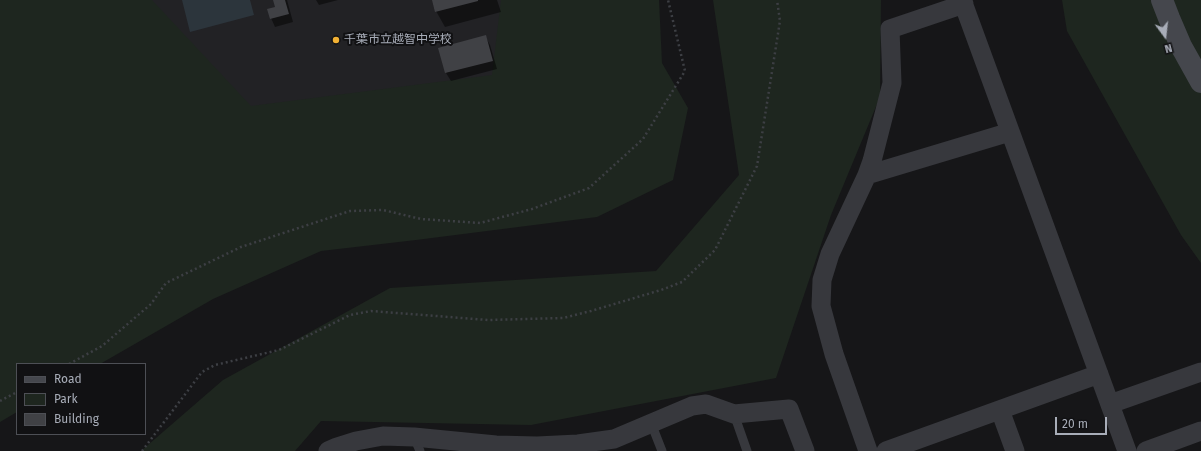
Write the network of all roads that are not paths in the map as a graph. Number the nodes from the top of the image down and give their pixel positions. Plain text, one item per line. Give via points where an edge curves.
1 (1162, 0) edge
2 (963, 2) edge
3 (1201, 82) edge
4 (1010, 132) junction
5 (867, 175) junction
6 (1201, 372) edge
7 (1099, 374) junction
8 (1110, 404) junction
9 (1000, 410) junction
10 (734, 414) junction
11 (651, 423) junction
12 (1201, 431) edge
13 (417, 444) edge
14 (909, 447) edge
15 (497, 448) edge
16 (579, 448) edge
17 (334, 450) edge
18 (662, 451) edge
19 (747, 451) edge
20 (805, 451) edge
21 (868, 451) edge
22 (886, 451) edge
23 (1015, 451) edge
24 (1127, 451) edge
25 (1146, 451) edge

1 - 3 street via 1181,46
2 - 4 street
2 - 5 street via 890,29 892,83
4 - 5 street
4 - 7 street
5 - 21 street via 830,254 822,280 821,306 834,354
6 - 8 street
7 - 8 street
7 - 9 street
8 - 24 street
9 - 14 street
9 - 23 street
10 - 11 street via 706,404 692,406
10 - 19 lane
10 - 20 street via 789,409
11 - 16 street via 614,439
11 - 18 lane
12 - 25 street
13 - 15 street
13 - 17 street via 383,436 356,441
14 - 22 street
15 - 16 street

